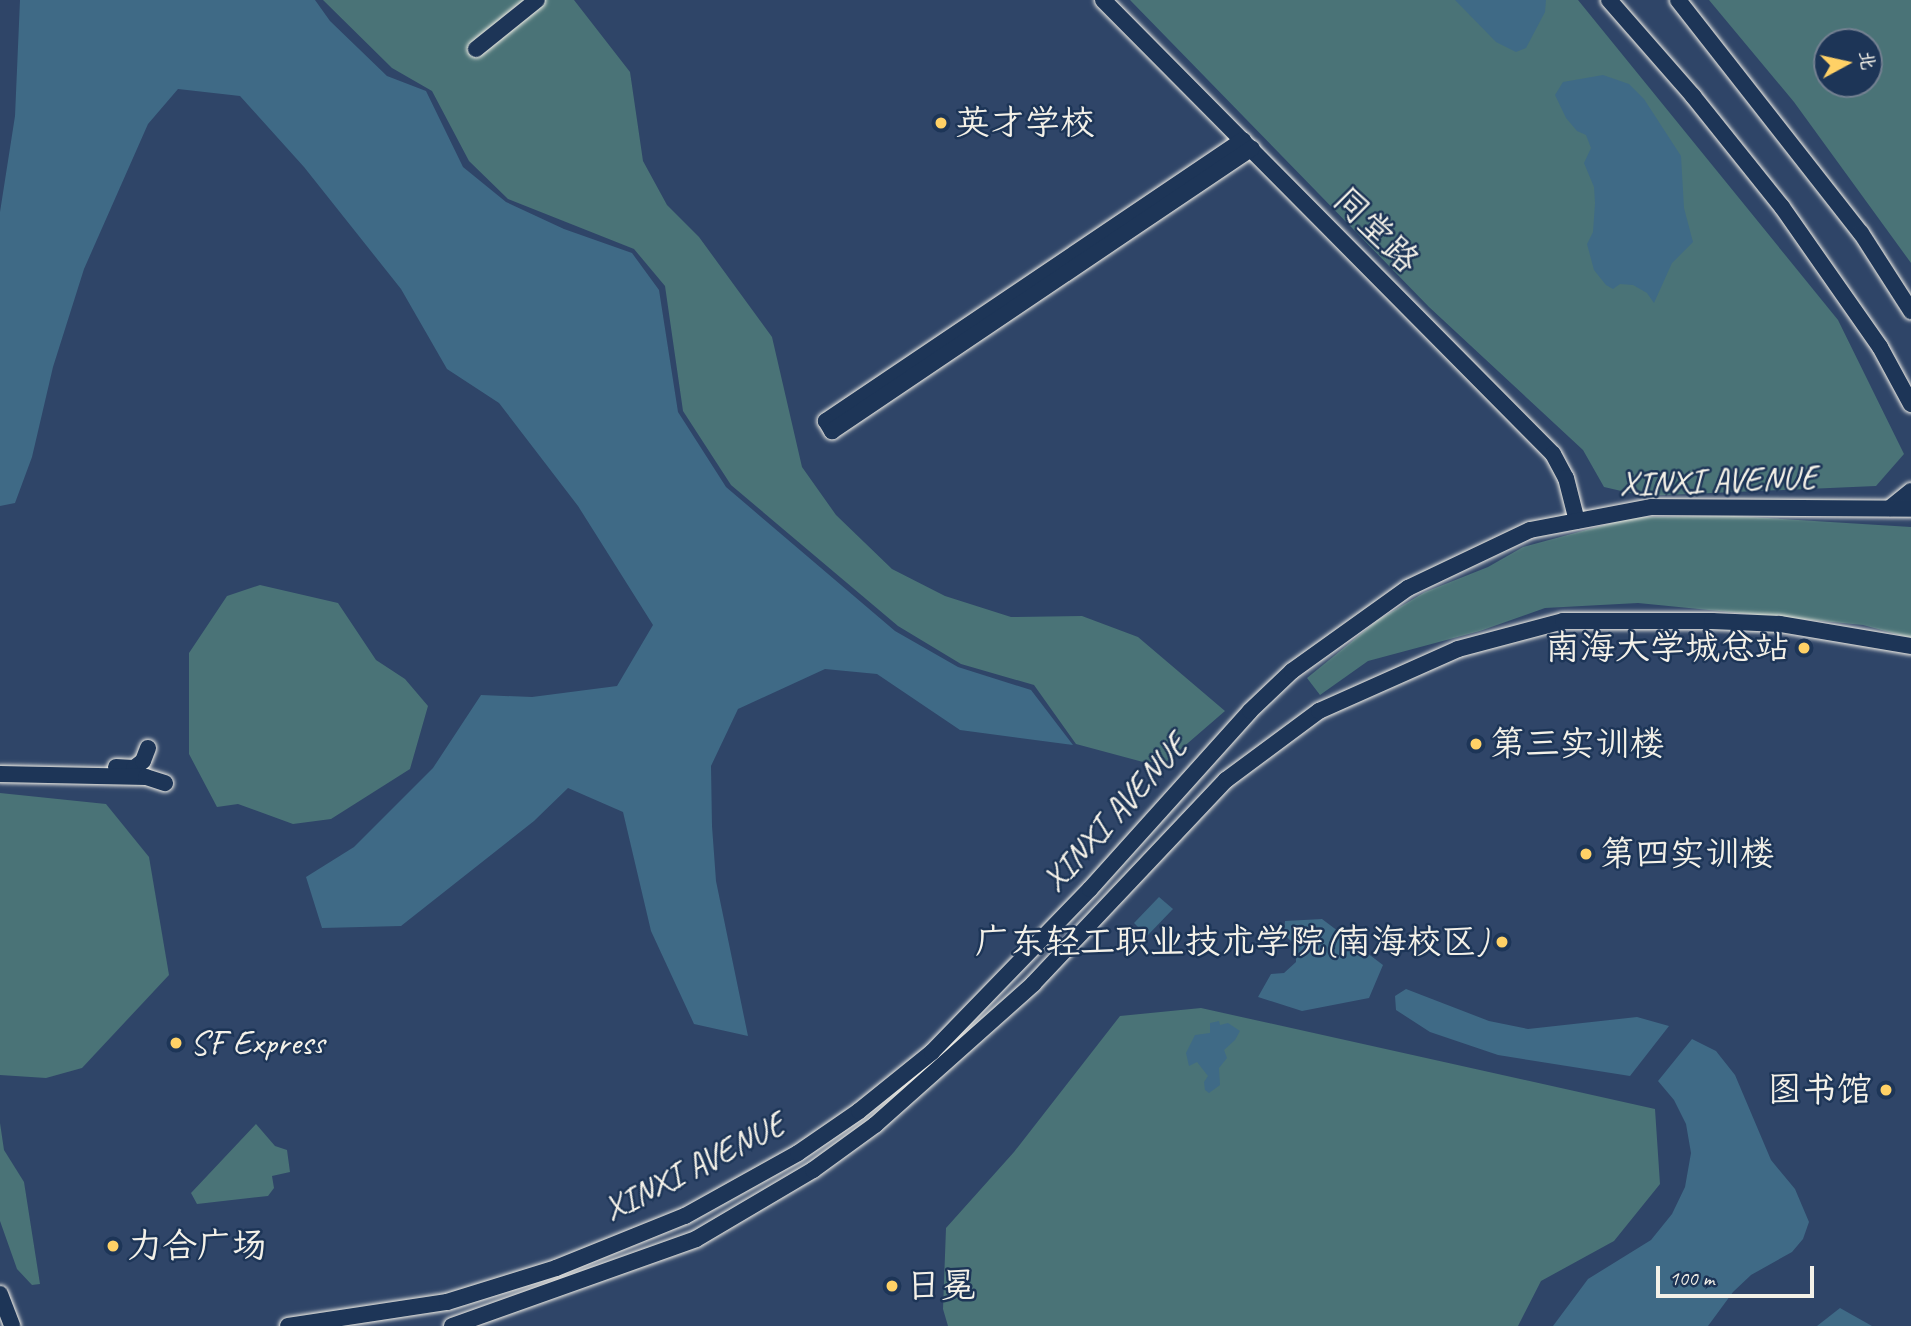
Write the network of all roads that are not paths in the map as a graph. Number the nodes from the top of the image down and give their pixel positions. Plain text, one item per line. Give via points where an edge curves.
1 (537, 0) edge
2 (1103, 0) edge
3 (1609, 0) edge
4 (1678, 0) edge
5 (476, 48) dead end
6 (1248, 144) junction
7 (1911, 311) edge
8 (1904, 382) edge
9 (1911, 404) edge
10 (829, 426) dead end
11 (1911, 491) edge
12 (1890, 508) junction
13 (1911, 509) edge
14 (1577, 521) junction
15 (1911, 646) edge
16 (148, 748) dead end
17 (0, 763) edge
18 (0, 774) edge
19 (165, 783) dead end
20 (0, 1294) edge
21 (12, 1326) edge
22 (288, 1326) edge
23 (452, 1326) edge

1 - 5 main road
2 - 6 main road, 同堂路
3 - 8 main road via 1782,207
4 - 7 main road via 1861,233
6 - 10 main road
6 - 14 main road, 同堂路 via 1553,454 1566,478
8 - 9 main road
11 - 12 main road
12 - 13 main road, XINXI AVENUE
12 - 14 main road, XINXI AVENUE via 1652,507
14 - 22 main road, XINXI AVENUE via 1530,530 1408,589 1292,671 932,1052 799,1153 685,1216 556,1268 447,1302
15 - 23 main road, XINXI AVENUE via 1780,624 1563,621 1458,649 1319,711 1226,780 1033,984 875,1125 813,1170 696,1239
16 - 17 main road via 134,768
18 - 19 main road via 146,777
20 - 21 main road

